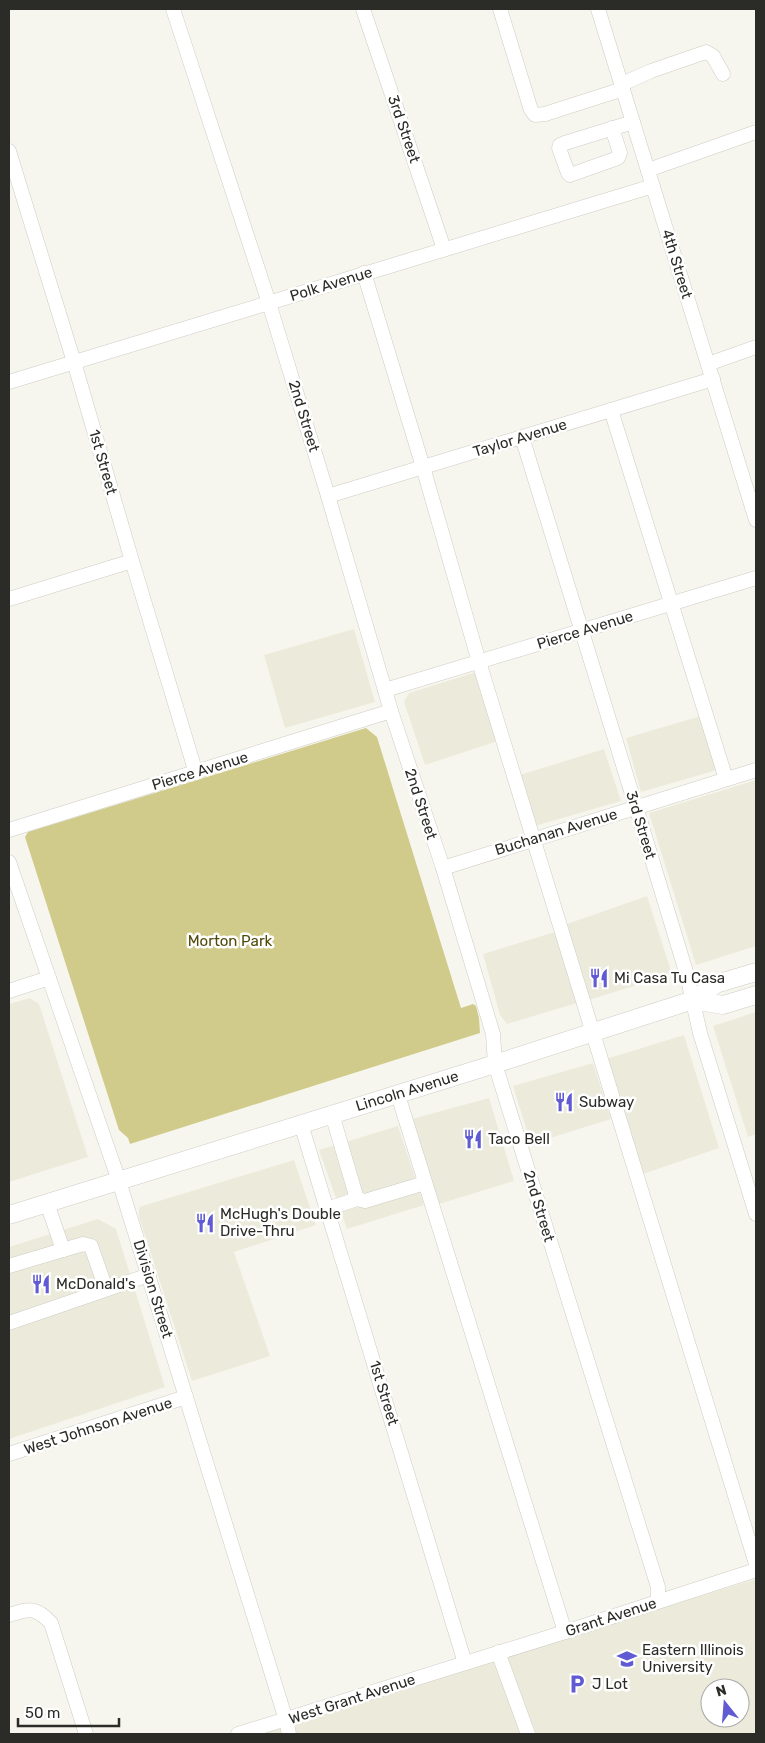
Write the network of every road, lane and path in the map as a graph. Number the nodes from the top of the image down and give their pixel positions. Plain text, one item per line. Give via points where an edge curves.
1 (173, 9) edge
2 (363, 9) edge
3 (500, 9) edge
4 (598, 9) edge
5 (723, 74) dead end
6 (622, 86) junction
7 (633, 122) junction
8 (612, 128) dead end
9 (756, 132) edge
10 (9, 151) edge
11 (648, 170) junction
12 (653, 186) junction
13 (444, 249) junction
14 (364, 274) junction
15 (268, 303) junction
16 (756, 347) edge
17 (74, 362) junction
18 (708, 364) junction
19 (713, 379) junction
20 (9, 382) edge
21 (611, 410) junction
22 (522, 437) junction
23 (423, 467) junction
24 (328, 496) junction
25 (756, 520) edge
26 (132, 561) junction
27 (756, 578) edge
28 (9, 599) edge
29 (671, 604) junction
30 (582, 631) junction
31 (479, 662) junction
32 (385, 690) junction
33 (391, 711) junction
34 (756, 770) edge
35 (196, 773) junction
36 (726, 779) junction
37 (636, 807) junction
38 (9, 830) edge
39 (534, 839) junction
40 (9, 862) edge
41 (442, 868) junction
42 (756, 972) edge
43 (49, 978) junction
44 (9, 991) edge
45 (756, 995) edge
46 (693, 1000) junction
47 (592, 1032) junction
48 (495, 1064) junction
49 (398, 1094) junction
50 (332, 1114) junction
51 (301, 1124) junction
52 (120, 1181) junction
53 (421, 1184) junction
54 (357, 1199) junction
55 (47, 1204) junction
56 (328, 1209) junction
57 (756, 1214) edge
58 (9, 1215) edge
59 (63, 1250) junction
60 (15, 1264) edge
61 (9, 1271) edge
62 (149, 1275) junction
63 (106, 1289) junction
64 (85, 1298) junction
65 (9, 1316) edge
66 (9, 1324) edge
67 (186, 1397) junction
68 (9, 1454) edge
69 (756, 1564) edge
70 (756, 1570) edge
71 (658, 1601) junction
72 (9, 1615) edge
73 (564, 1632) junction
74 (498, 1652) junction
75 (465, 1663) junction
76 (286, 1720) junction
77 (86, 1734) edge
78 (238, 1734) edge
79 (289, 1734) edge
80 (528, 1734) edge

1 - 15 street, 2nd Street
2 - 13 street, 3rd Street
3 - 6 street via 535,115
4 - 6 street, 4th Street
5 - 6 street via 713,56 706,52 651,71
6 - 7 street, 4th Street
7 - 8 street
7 - 11 street, 4th Street
9 - 11 street
10 - 17 street, 1st Street
11 - 12 street, 4th Street
12 - 13 street, Polk Avenue
12 - 18 street, 4th Street
13 - 14 street, Polk Avenue
14 - 15 street, Polk Avenue
14 - 23 street
15 - 17 street, Polk Avenue
15 - 24 street, 2nd Street
16 - 18 street
17 - 20 street, Polk Avenue
17 - 26 street, 1st Street
18 - 19 street, 4th Street
19 - 21 street, Taylor Avenue
19 - 25 street, 4th Street
21 - 22 street, Taylor Avenue
21 - 29 street
22 - 23 street, Taylor Avenue
22 - 30 street, 3rd Street
23 - 24 street, Taylor Avenue
23 - 31 street
24 - 32 street, 2nd Street
26 - 28 street
26 - 35 street, 1st Street
27 - 29 street, Pierce Avenue
29 - 30 street, Pierce Avenue
29 - 36 street
30 - 31 street, Pierce Avenue
30 - 37 street, 3rd Street
31 - 32 street, Pierce Avenue
31 - 39 street
32 - 33 street, 2nd Street
33 - 35 street, Pierce Avenue
33 - 41 street, 2nd Street
34 - 36 street, Buchanan Avenue
35 - 38 street, Pierce Avenue
36 - 37 street, Buchanan Avenue
37 - 39 street, Buchanan Avenue
37 - 46 street, 3rd Street
39 - 41 street, Buchanan Avenue
39 - 47 street
40 - 43 street, Division Street
41 - 48 street, 2nd Street via 493,1034
42 - 46 main road, Lincoln Avenue via 716,984
43 - 44 street
43 - 52 street, Division Street
45 - 46 main road, Lincoln Avenue via 723,1005
46 - 47 main road, Lincoln Avenue
46 - 57 street, 3rd Street via 700,1033
47 - 48 main road, Lincoln Avenue
47 - 69 street
48 - 49 main road, Lincoln Avenue
48 - 71 street, 2nd Street via 658,1587
49 - 50 main road, Lincoln Avenue
49 - 53 street
50 - 51 main road, Lincoln Avenue
50 - 54 street
51 - 52 main road, Lincoln Avenue
51 - 56 street, 1st Street
52 - 55 main road, Lincoln Avenue
52 - 62 street, Division Street
53 - 54 street via 365,1202
53 - 73 street
54 - 56 street
55 - 58 main road, Lincoln Avenue
55 - 59 street
56 - 75 street, 1st Street
59 - 60 street
59 - 63 street via 83,1244 91,1246
60 - 61 street via 20,1265
62 - 63 street
62 - 67 street, Division Street
63 - 64 street
64 - 65 street via 68,1298
64 - 66 street
67 - 68 street, West Johnson Avenue
67 - 76 street, Division Street
70 - 71 street, Grant Avenue
71 - 73 street, Grant Avenue
72 - 77 street via 28,1610 41,1613 51,1623
73 - 74 street, Grant Avenue
74 - 75 street, Grant Avenue
74 - 80 street
75 - 76 street, West Grant Avenue
76 - 78 street, West Grant Avenue
76 - 79 street, Division Street

